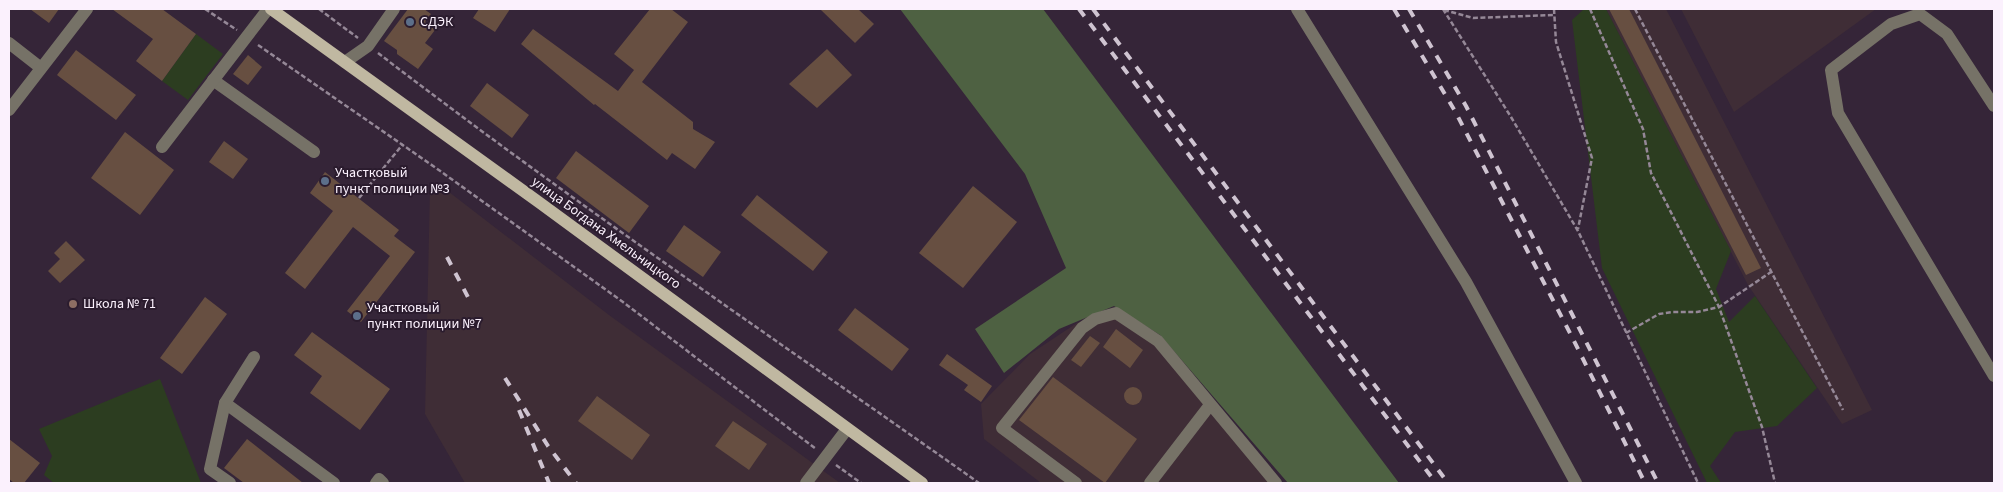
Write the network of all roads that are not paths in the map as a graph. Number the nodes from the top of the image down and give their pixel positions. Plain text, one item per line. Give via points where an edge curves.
1 (87, 9) edge
2 (270, 9) edge
3 (394, 9) edge
4 (1297, 9) edge
5 (9, 43) edge
6 (345, 62) junction
7 (41, 68) junction
8 (213, 80) junction
9 (1994, 106) edge
10 (9, 110) edge
11 (162, 147) dead end
12 (314, 152) dead end
13 (254, 357) dead end
14 (1994, 376) edge
15 (225, 403) junction
16 (1210, 405) junction
17 (847, 429) junction
18 (230, 483) edge
19 (334, 483) edge
20 (376, 483) edge
21 (383, 483) edge
22 (806, 483) edge
23 (922, 483) edge
24 (1076, 483) edge
25 (1150, 483) edge
26 (1276, 483) edge
27 (1576, 483) edge

1 - 7 street
2 - 6 main road, улица Богдана Хмельницкого
2 - 8 street
3 - 6 street via 368,46
4 - 27 street via 1466,282
5 - 7 street
6 - 17 main road, улица Богдана Хмельницкого
7 - 10 street
8 - 11 street
8 - 12 street
9 - 14 street via 1947,34 1920,14 1891,24 1831,70 1838,113
13 - 15 street
15 - 18 street via 210,469
15 - 19 street
16 - 24 street via 1158,342 1116,313 1095,318 1082,328 1002,428
16 - 25 street
16 - 26 street
17 - 22 street
17 - 23 main road, улица Богдана Хмельницкого
20 - 21 street via 379,480

